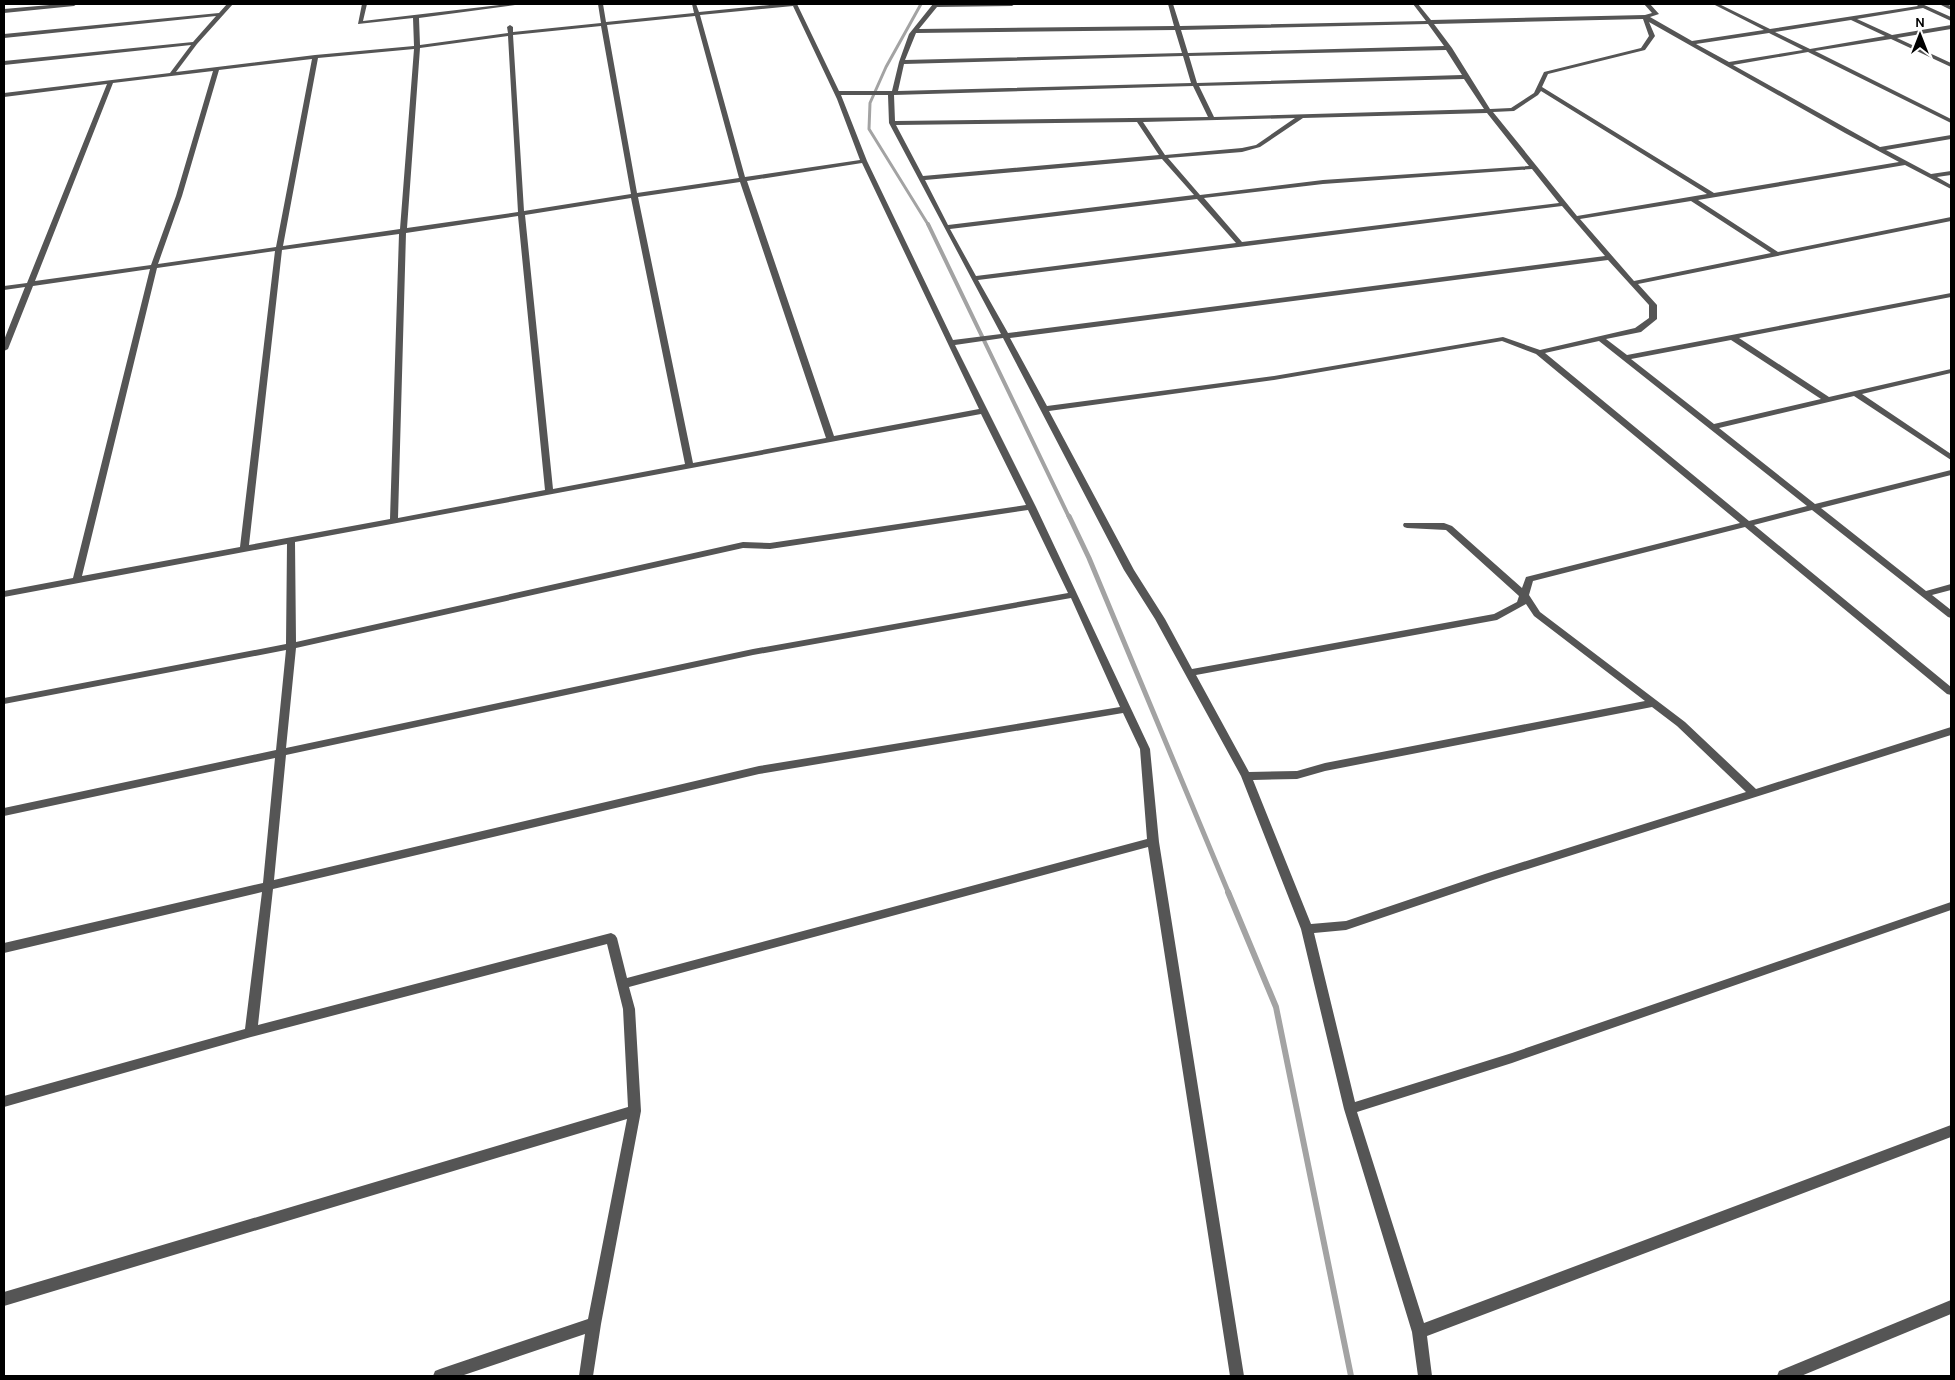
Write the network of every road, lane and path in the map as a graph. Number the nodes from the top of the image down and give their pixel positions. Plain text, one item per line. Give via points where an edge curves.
1 (74, 4) edge
2 (230, 4) edge
3 (364, 4) edge
4 (519, 4) edge
5 (600, 4) edge
6 (694, 4) edge
7 (794, 4) edge
8 (935, 4) edge
9 (1012, 4) edge
10 (1170, 4) edge
11 (1414, 4) edge
12 (1648, 4) edge
13 (1657, 4) edge
14 (1715, 4) edge
15 (1917, 4) edge
16 (1942, 4) edge
17 (1923, 7) junction
18 (1951, 8) edge
19 (4, 11) edge
20 (221, 14) junction
21 (696, 14) junction
22 (416, 16) junction
23 (1645, 17) junction
24 (1851, 18) junction
25 (1951, 19) edge
26 (1430, 21) junction
27 (604, 23) junction
28 (1951, 27) edge
29 (1178, 28) junction
30 (510, 30) junction
31 (914, 31) junction
32 (1769, 31) junction
33 (4, 36) edge
34 (1891, 37) junction
35 (195, 43) junction
36 (1692, 43) junction
37 (417, 47) junction
38 (1448, 48) junction
39 (1809, 51) junction
40 (1186, 54) junction
41 (315, 57) junction
42 (902, 62) junction
43 (4, 63) edge
44 (1728, 64) junction
45 (1951, 65) edge
46 (216, 70) junction
47 (172, 74) junction
48 (1465, 77) junction
49 (111, 82) junction
50 (1195, 84) junction
51 (1539, 87) junction
52 (836, 93) junction
53 (890, 93) junction
54 (4, 95) edge
55 (1488, 110) junction
56 (1302, 116) junction
57 (1212, 119) junction
58 (1139, 120) junction
59 (1951, 121) edge
60 (892, 123) junction
61 (1951, 137) edge
62 (1880, 149) junction
63 (1163, 156) junction
64 (864, 161) junction
65 (1905, 162) junction
66 (1535, 167) junction
67 (1951, 173) edge
68 (1930, 176) junction
69 (922, 178) junction
70 (743, 180) junction
71 (1951, 187) edge
72 (1713, 195) junction
73 (634, 196) junction
74 (1196, 196) junction
75 (1691, 198) junction
76 (1565, 204) junction
77 (521, 212) junction
78 (1576, 218) junction
79 (1951, 219) edge
80 (946, 227) junction
81 (403, 230) junction
82 (1240, 244) junction
83 (279, 248) junction
84 (1777, 254) junction
85 (1609, 258) junction
86 (154, 266) junction
87 (974, 278) junction
88 (1633, 283) junction
89 (28, 284) junction
90 (4, 288) edge
91 (1951, 295) edge
92 (1004, 337) junction
93 (1732, 337) junction
94 (1601, 339) junction
95 (950, 343) junction
96 (4, 349) edge
97 (1539, 352) junction
98 (1624, 358) junction
99 (1951, 371) edge
100 (1855, 393) junction
101 (1828, 400) junction
102 (1044, 409) junction
103 (983, 410) junction
104 (1712, 426) junction
105 (831, 439) junction
106 (1951, 458) edge
107 (689, 465) junction
108 (1951, 472) edge
109 (548, 491) junction
110 (1032, 507) junction
111 (1814, 507) junction
112 (394, 520) junction
113 (1747, 524) junction
114 (1407, 525) dead end
115 (291, 539) junction
116 (244, 548) junction
117 (77, 580) junction
118 (1951, 587) edge
119 (4, 594) edge
120 (1924, 594) junction
121 (1074, 595) junction
122 (1524, 595) junction
123 (1951, 615) edge
124 (291, 646) junction
125 (1189, 673) junction
126 (1951, 692) edge
127 (4, 701) edge
128 (1654, 703) junction
129 (1126, 709) junction
130 (1951, 731) edge
131 (281, 753) junction
132 (1246, 776) junction
133 (1754, 794) junction
134 (4, 812) edge
135 (1153, 842) junction
136 (268, 886) junction
137 (1951, 906) edge
138 (1307, 930) junction
139 (4, 948) edge
140 (622, 984) junction
141 (251, 1032) junction
142 (4, 1102) edge
143 (1350, 1109) junction
144 (636, 1111) junction
145 (1951, 1131) edge
146 (4, 1299) edge
147 (1951, 1307) edge
148 (594, 1324) junction
149 (1419, 1332) junction
150 (440, 1376) edge
151 (586, 1376) edge
152 (1237, 1376) edge
153 (1425, 1376) edge
154 (1784, 1376) edge

1 - 19 street
2 - 20 street
3 - 22 street via 360,23
4 - 22 street
5 - 27 street
6 - 21 street
7 - 21 street
7 - 52 street
8 - 9 street
8 - 31 street
10 - 29 street
11 - 26 street
12 - 13 street
12 - 23 street via 1656,14
14 - 32 street
15 - 17 street
16 - 18 street
17 - 24 street
17 - 25 street
20 - 33 street
20 - 35 street
21 - 27 street
21 - 70 street
22 - 37 street
23 - 26 street
23 - 36 street
23 - 51 street via 1652,36 1643,49 1546,72
24 - 32 street
24 - 34 street
26 - 29 street
26 - 38 street
27 - 30 street
27 - 73 street
28 - 34 street
29 - 31 street
29 - 40 street
30 - 37 street
30 - 77 street
31 - 42 street
32 - 36 street
32 - 39 street
34 - 39 street
34 - 45 street
35 - 43 street
35 - 47 street
36 - 44 street
37 - 41 street
37 - 81 street
38 - 40 street
38 - 48 street
39 - 44 street
39 - 59 street
40 - 42 street
40 - 50 street
41 - 46 street
41 - 83 street
42 - 53 street
44 - 62 street
46 - 47 street
46 - 86 street via 180,196
47 - 49 street
48 - 50 street
48 - 55 street
49 - 54 street
49 - 89 street
50 - 53 street
50 - 57 street
51 - 55 street via 1536,94 1512,110
51 - 72 street
52 - 53 street
52 - 64 street
53 - 60 street
55 - 56 street
55 - 66 street
56 - 57 street
56 - 63 street via 1258,146
57 - 58 street
58 - 60 street
58 - 63 street
60 - 69 street
61 - 62 street
62 - 65 street
63 - 69 street
63 - 74 street
64 - 70 street
64 - 95 street
65 - 68 street
65 - 72 street
66 - 74 street via 1323,182
66 - 76 street
67 - 68 street
68 - 71 street
69 - 80 street
70 - 73 street
70 - 105 street
72 - 75 street
73 - 77 street
73 - 107 street
74 - 80 street
74 - 82 street
75 - 78 street
75 - 84 street
76 - 78 street
76 - 82 street
77 - 81 street
77 - 109 street
78 - 85 street
79 - 84 street
80 - 87 street
81 - 83 street
81 - 112 street
82 - 87 street
83 - 86 street
83 - 116 street
84 - 88 street
85 - 88 street
85 - 92 street
86 - 89 street
86 - 117 street
87 - 92 street
88 - 94 street via 1653,305 1653,319 1638,330
89 - 90 street
89 - 96 street
91 - 93 street
92 - 95 street
92 - 102 street
93 - 98 street
93 - 101 street
94 - 97 street
94 - 98 street
95 - 103 street
97 - 102 street via 1502,339 1274,378
97 - 113 street
98 - 104 street
99 - 100 street
100 - 101 street
100 - 106 street
101 - 104 street
102 - 125 street via 1129,570
103 - 105 street
103 - 110 street
104 - 111 street
105 - 107 street
107 - 109 street
108 - 111 street
109 - 112 street
110 - 121 street
110 - 124 street via 770,546 743,545
111 - 113 street
111 - 120 street
112 - 115 street
113 - 122 street via 1529,579
113 - 126 street
114 - 122 street via 1449,528
115 - 116 street
115 - 124 street
116 - 117 street
117 - 119 street
118 - 120 street
120 - 123 street
121 - 129 street
121 - 131 street via 753,652
122 - 125 street via 1521,604 1497,616
122 - 128 street via 1537,614
124 - 127 street
124 - 131 street
125 - 132 street
128 - 132 street via 1297,775
128 - 133 street via 1681,724
129 - 135 street via 1145,749
129 - 136 street via 758,770
130 - 133 street
131 - 134 street
131 - 136 street
132 - 138 street
133 - 138 street via 1346,925
135 - 140 street
135 - 152 street
136 - 139 street
136 - 141 street
137 - 143 street via 1512,1058
138 - 143 street
140 - 141 street via 611,938
140 - 144 street via 629,1009
141 - 142 street
143 - 149 street
144 - 146 street
144 - 148 street
145 - 149 street
147 - 154 street
148 - 150 street
148 - 151 street
149 - 153 street

